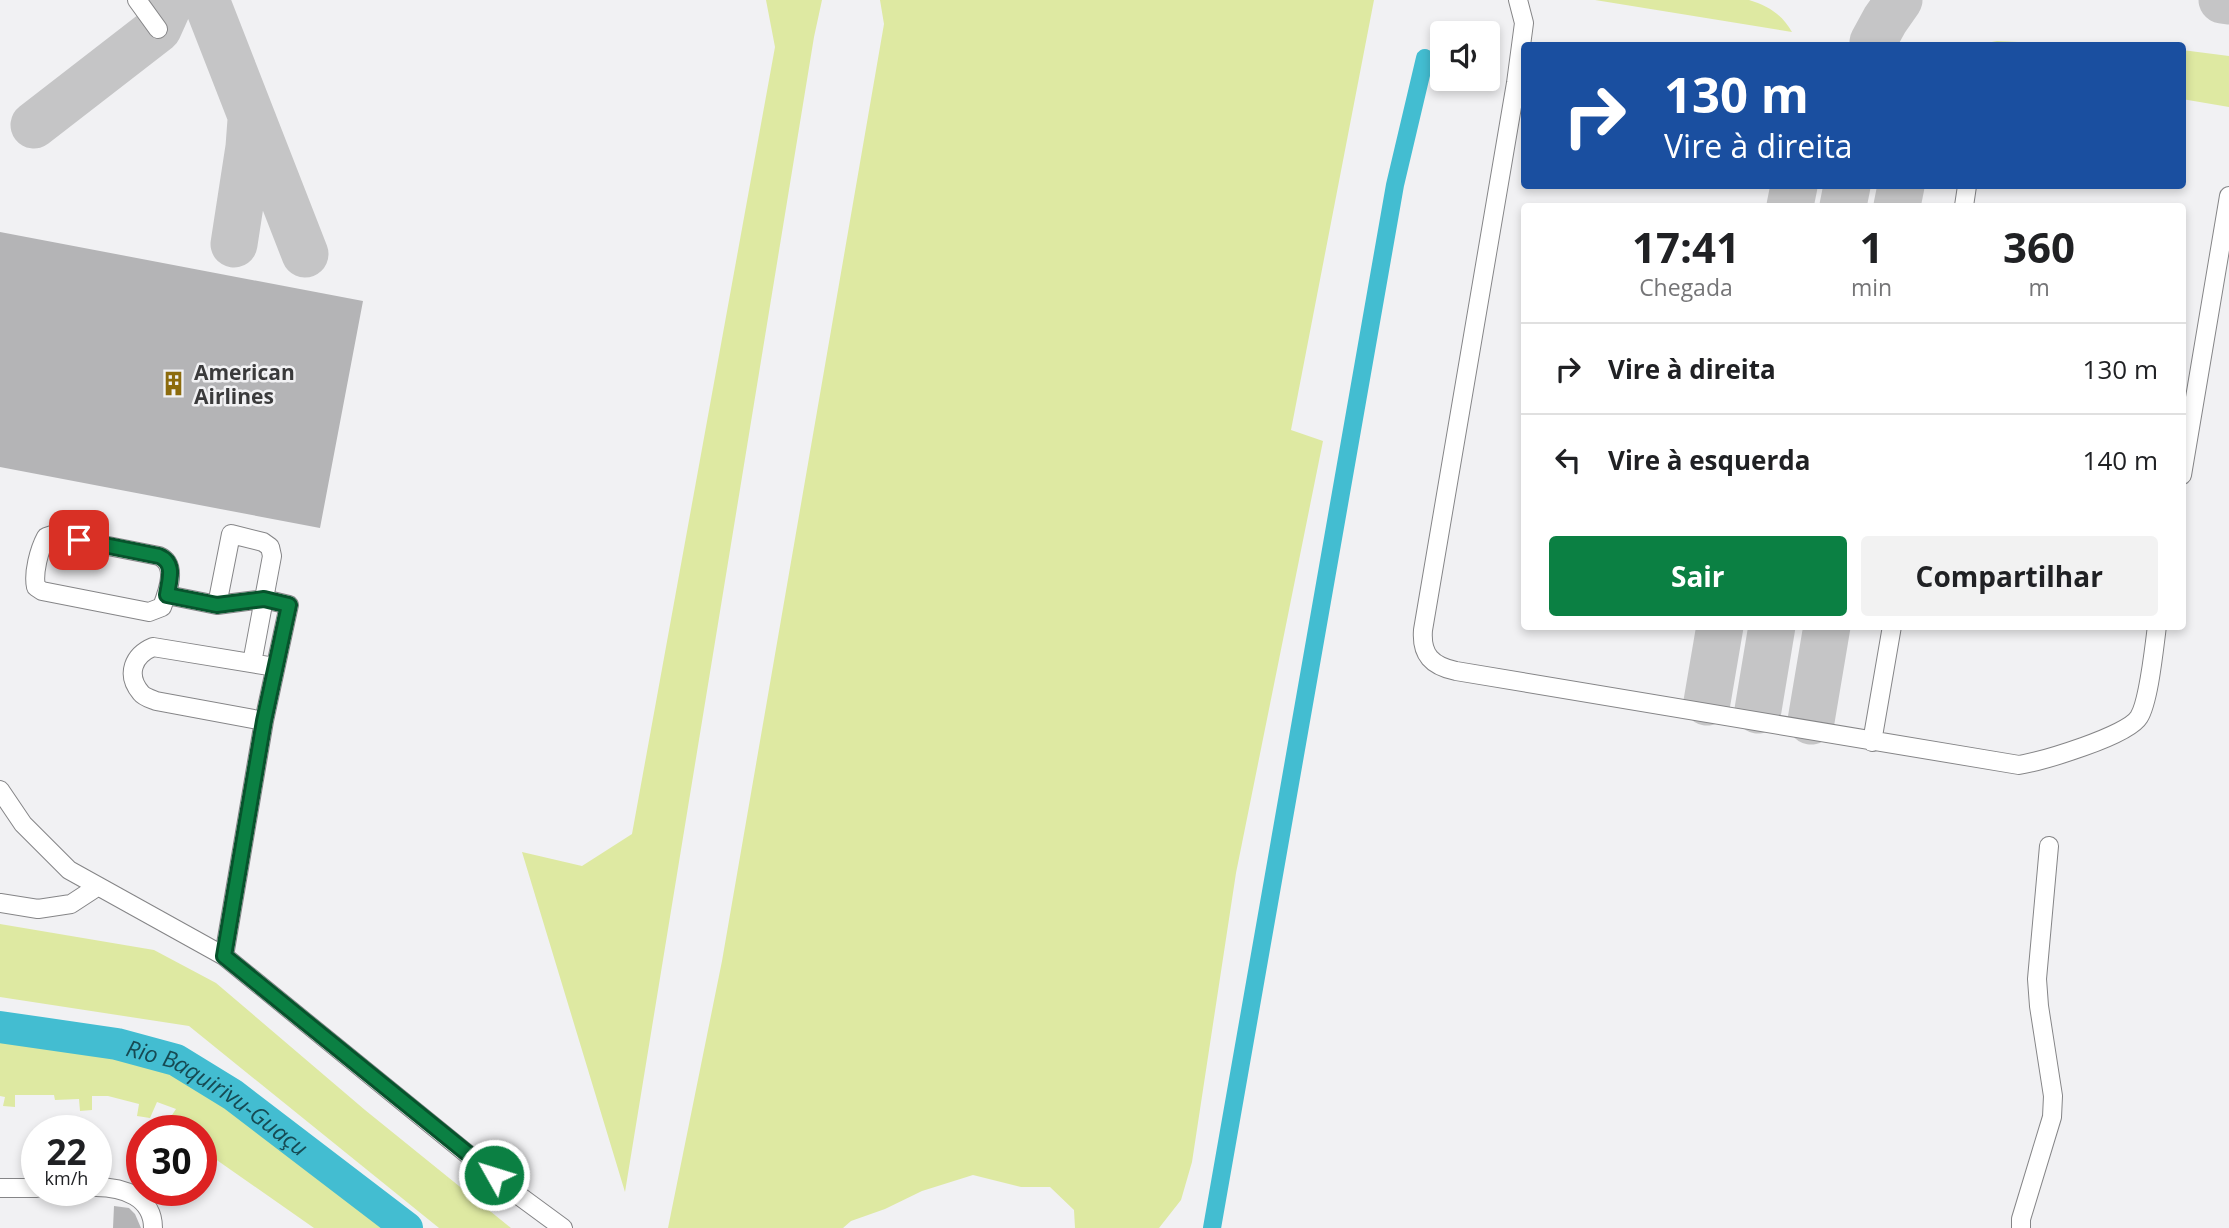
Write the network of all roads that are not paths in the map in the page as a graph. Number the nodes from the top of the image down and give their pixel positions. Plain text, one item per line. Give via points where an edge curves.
1 (137, 0) edge
2 (1518, 0) edge
3 (158, 29) dead end
4 (1521, 42) edge
5 (1521, 46) edge
6 (2229, 196) edge
7 (2186, 451) edge
8 (167, 595) junction
9 (264, 599) junction
10 (217, 605) junction
11 (1891, 630) edge
12 (2156, 630) edge
13 (252, 663) junction
14 (275, 667) junction
15 (264, 721) junction
16 (1872, 742) junction
17 (0, 790) edge
18 (2049, 846) dead end
19 (97, 887) junction
20 (0, 903) edge
21 (224, 956) junction
22 (0, 1188) edge
23 (21, 1188) edge
24 (112, 1189) edge
25 (153, 1228) edge
26 (563, 1228) edge
27 (2021, 1228) edge

1 - 3 street
2 - 4 street via 1524,23
5 - 16 street via 1423,629 1425,652 1433,662 1456,671
6 - 7 street
8 - 8 street via 170,566 159,556 52,535 42,543 34,579 42,591 149,611 162,607
8 - 10 street
9 - 10 street
9 - 10 street via 270,547 231,534
9 - 13 street
9 - 14 street via 289,605
11 - 16 street
12 - 16 street via 2138,720 2099,740 2019,765
13 - 14 street
13 - 15 street via 153,646 140,652 133,665 134,680 142,694 156,701
14 - 15 street
15 - 21 street
17 - 19 street via 23,824 69,870
18 - 27 street via 2037,979 2052,1117
19 - 20 street via 71,904 38,909
19 - 21 street
21 - 26 street
22 - 23 street
24 - 25 street via 137,1196 147,1206

